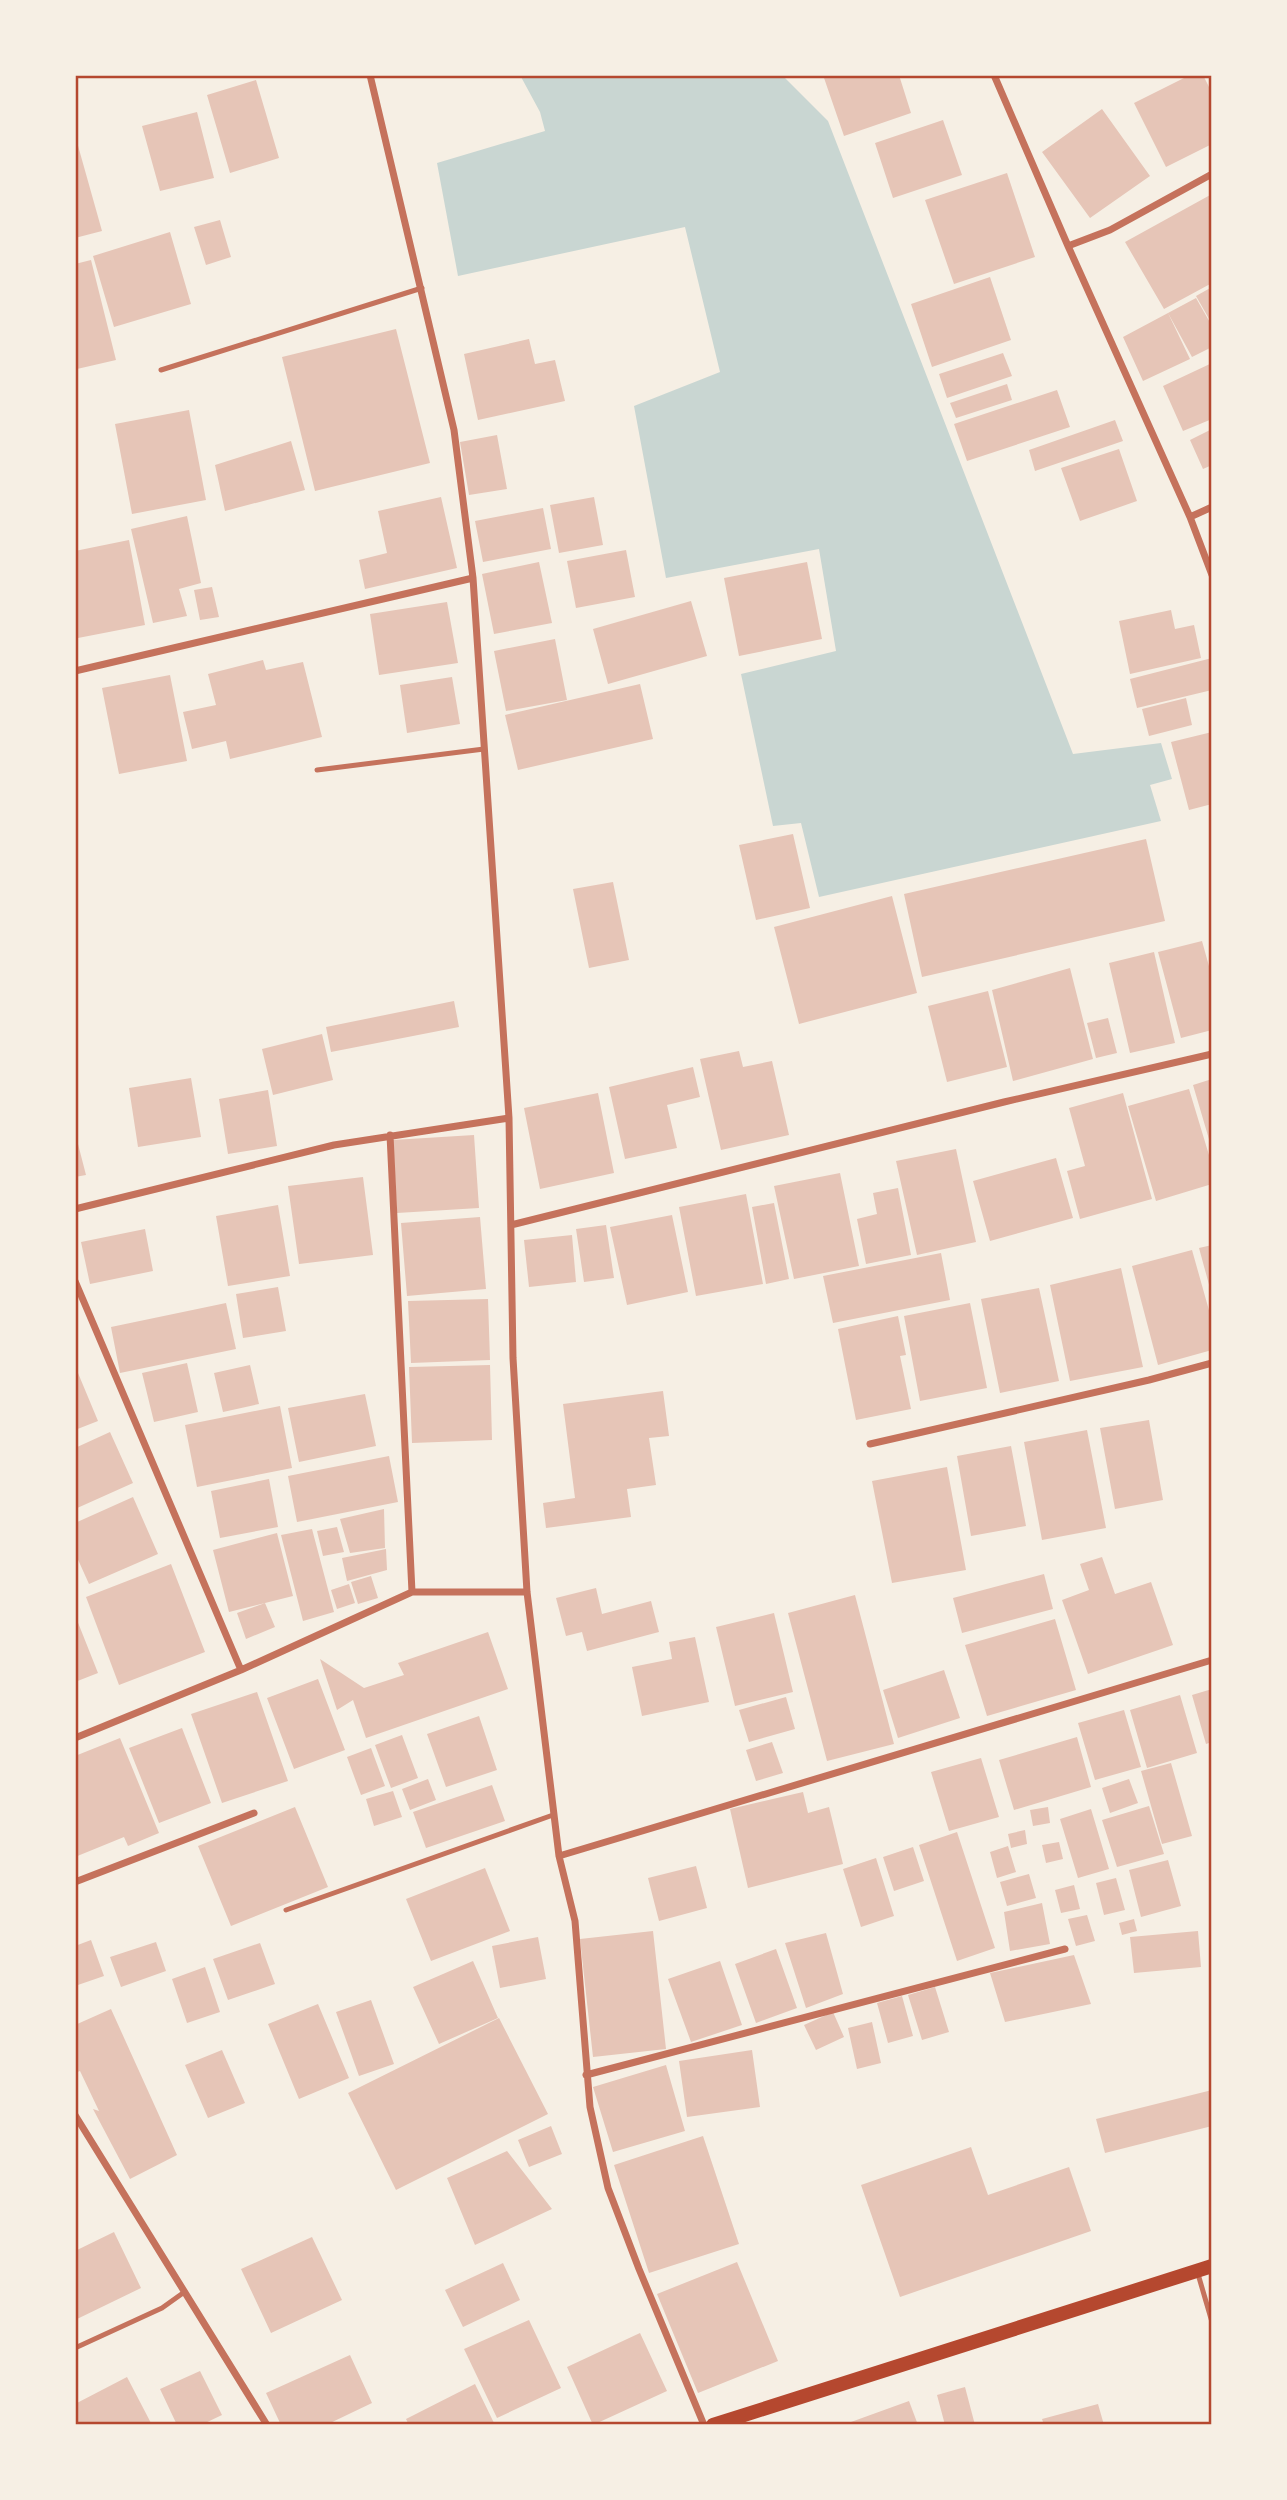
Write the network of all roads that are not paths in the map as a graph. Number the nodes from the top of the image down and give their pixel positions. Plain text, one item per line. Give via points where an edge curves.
1 (370, 75) edge
2 (994, 75) edge
3 (1212, 174) edge
4 (1068, 246) junction
5 (422, 288) junction
6 (161, 370) dead end
7 (1212, 507) edge
8 (1190, 517) junction
9 (1212, 575) edge
10 (473, 578) junction
11 (75, 671) edge
12 (484, 749) junction
13 (317, 770) dead end
14 (1212, 1054) edge
15 (509, 1118) junction
16 (390, 1135) junction
17 (75, 1209) edge
18 (511, 1225) junction
19 (75, 1281) edge
20 (1212, 1363) edge
21 (870, 1444) dead end
22 (412, 1592) junction
23 (527, 1592) junction
24 (1212, 1660) edge
25 (241, 1670) junction
26 (75, 1738) edge
27 (254, 1813) dead end
28 (553, 1815) junction
29 (559, 1856) junction
30 (75, 1882) edge
31 (286, 1910) dead end
32 (1065, 1949) dead end
33 (586, 2075) junction
34 (75, 2115) edge
35 (1212, 2266) edge
36 (1197, 2271) junction
37 (183, 2293) junction
38 (1212, 2322) edge
39 (75, 2348) edge
40 (267, 2425) edge
41 (704, 2425) edge
42 (713, 2425) edge

1 - 5 street
2 - 4 street
3 - 4 street via 1110,230
4 - 8 street
5 - 6 lane
5 - 10 street via 454,430
7 - 8 street
8 - 9 street
10 - 11 street
10 - 12 street
12 - 13 lane
12 - 15 street
14 - 18 street
15 - 16 street
15 - 18 street
16 - 17 street
16 - 22 street
18 - 23 street via 513,1358
19 - 25 street
20 - 21 street
22 - 23 street
22 - 25 street
23 - 28 street
24 - 29 street
25 - 26 street
27 - 30 street
28 - 29 street
28 - 31 lane
29 - 33 street via 575,1921
32 - 33 street
33 - 41 street via 608,2188
34 - 37 street
35 - 36 main road
36 - 38 lane
36 - 42 main road
37 - 39 lane via 162,2308
37 - 40 street

